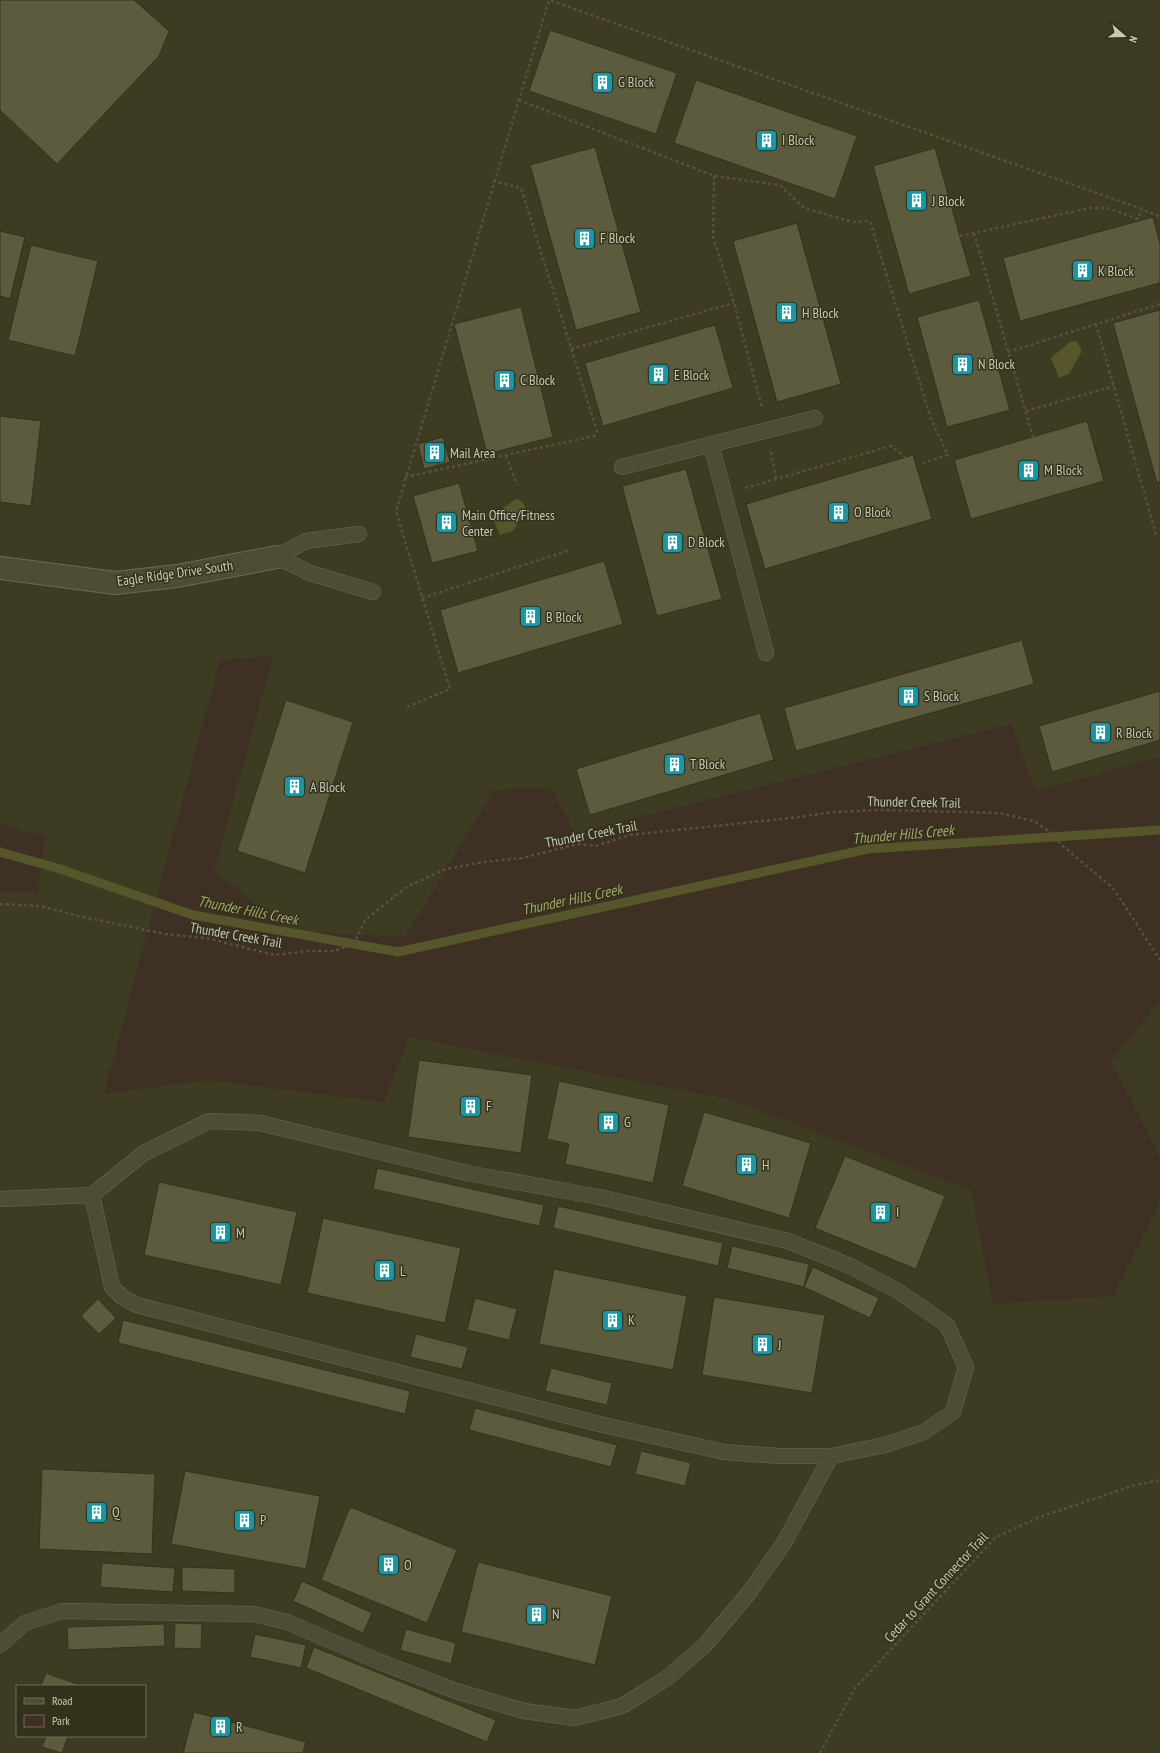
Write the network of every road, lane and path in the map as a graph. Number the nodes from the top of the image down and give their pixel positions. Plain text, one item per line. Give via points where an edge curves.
1 (519, 100) junction
2 (714, 176) junction
3 (494, 181) junction
4 (1142, 209) junction
5 (1160, 217) edge
6 (974, 233) junction
7 (960, 236) dead end
8 (734, 303) junction
9 (1160, 304) edge
10 (1096, 324) junction
11 (571, 349) junction
12 (1008, 352) junction
13 (1114, 386) junction
14 (1026, 412) junction
15 (815, 418) dead end
16 (768, 430) junction
17 (1033, 437) dead end
18 (711, 444) junction
19 (506, 456) junction
20 (905, 457) dead end
21 (923, 463) dead end
22 (622, 467) dead end
23 (405, 477) junction
24 (776, 479) junction
25 (517, 485) dead end
26 (724, 494) junction
27 (359, 534) dead end
28 (1158, 538) dead end
29 (570, 550) dead end
30 (277, 557) junction
31 (0, 568) edge
32 (373, 592) dead end
33 (422, 598) junction
34 (766, 653) dead end
35 (407, 707) dead end
36 (0, 904) edge
37 (1160, 960) edge
38 (92, 1195) junction
39 (0, 1199) edge
40 (831, 1456) junction
41 (1160, 1480) edge
42 (0, 1645) edge
43 (820, 1753) edge

1 - 2 path
1 - 3 path
1 - 4 path via 549,0
2 - 8 path via 713,237
2 - 21 path via 780,185 804,208 852,222 870,221 931,419 948,455
3 - 11 path via 521,188
3 - 23 path
4 - 5 path
4 - 6 path via 1138,219 1107,208 1090,208
6 - 7 path
6 - 12 path
8 - 11 path
8 - 16 path
9 - 10 path
10 - 12 path
10 - 13 path
11 - 19 path via 597,431 594,436
12 - 14 path
13 - 14 path
13 - 28 path
14 - 17 path
15 - 16 lane
16 - 18 lane
16 - 24 path
18 - 22 lane
18 - 26 lane
19 - 23 path
19 - 25 path
20 - 24 path via 891,446
23 - 33 path via 396,511
24 - 26 path
26 - 34 lane
27 - 30 lane via 306,541
29 - 33 path
30 - 31 street, Eagle Ridge Drive South via 177,576 115,583
30 - 32 lane via 310,573
33 - 35 path via 450,689
36 - 37 path, Thunder Creek Trail via 40,906 165,934 206,938 275,955 334,951 354,944 365,920 408,886 446,869 522,858 578,844 595,846 630,835 833,812 884,810 999,813 1034,821 1113,888
38 - 39 lane
38 - 40 lane via 112,1287 122,1297 137,1305 599,1424 724,1452
38 - 40 lane via 144,1153 209,1121 260,1123 466,1173 599,1197 788,1241 850,1266 910,1299 946,1325 966,1367 953,1412 924,1432 885,1445
40 - 42 lane via 784,1543 748,1594 705,1645 667,1678 622,1706 575,1718 524,1711 456,1691 287,1622 254,1614 62,1611 25,1623
41 - 43 path, Cedar to Grant Connector Trail via 1135,1485 1037,1518 994,1538 855,1688

